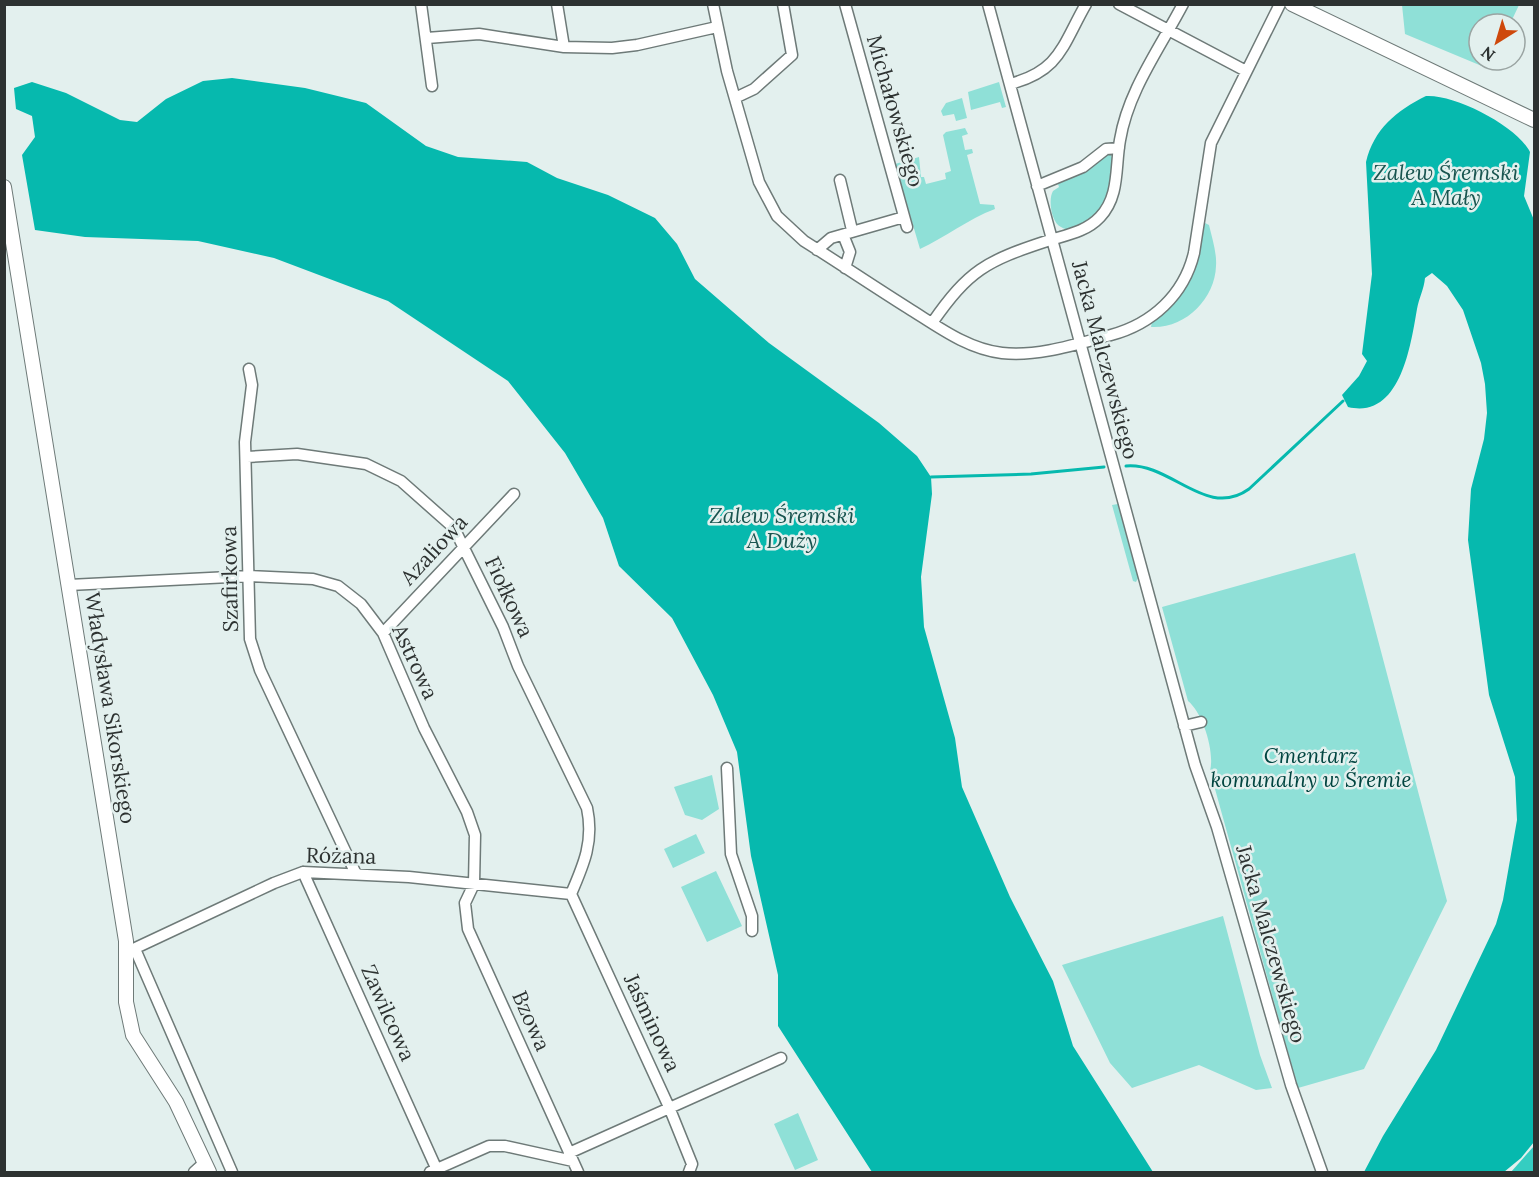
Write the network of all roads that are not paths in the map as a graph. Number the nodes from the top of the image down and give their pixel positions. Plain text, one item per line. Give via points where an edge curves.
1 (421, 4) edge
2 (557, 4) edge
3 (713, 4) edge
4 (783, 4) edge
5 (845, 4) edge
6 (988, 4) edge
7 (1086, 4) edge
8 (1119, 4) edge
9 (1183, 4) edge
10 (1280, 4) edge
11 (1292, 4) edge
12 (717, 27) junction
13 (1168, 32) junction
14 (427, 38) junction
15 (564, 47) junction
16 (1246, 71) junction
17 (1010, 84) junction
18 (432, 86) dead end
19 (735, 98) junction
20 (1534, 120) edge
21 (1119, 148) junction
22 (840, 180) dead end
23 (1037, 186) junction
24 (4, 187) edge
25 (848, 233) junction
26 (1052, 240) junction
27 (817, 250) junction
28 (845, 268) junction
29 (932, 323) junction
30 (1080, 343) junction
31 (249, 369) dead end
32 (247, 457) junction
33 (514, 494) dead end
34 (464, 548) junction
35 (250, 576) junction
36 (69, 585) junction
37 (383, 633) junction
38 (1201, 722) dead end
39 (1184, 726) junction
40 (728, 768) dead end
41 (303, 872) junction
42 (356, 874) junction
43 (474, 884) junction
44 (571, 894) junction
45 (752, 931) dead end
46 (131, 950) junction
47 (781, 1058) dead end
48 (669, 1107) junction
49 (571, 1157) junction
50 (202, 1170) edge
51 (433, 1171) edge
52 (691, 1171) edge
53 (232, 1173) edge
54 (578, 1173) edge
55 (1322, 1173) edge

1 - 14 street
2 - 15 street
3 - 12 street
4 - 19 street via 792,55 754,89
5 - 25 street, Michałowskiego via 906,222
6 - 17 street, Jacka Malczewskiego
7 - 17 street via 1052,64 1035,76
8 - 13 street
9 - 13 street
10 - 16 street
11 - 20 main road
12 - 15 street via 637,45
12 - 19 street
13 - 16 street
13 - 21 street via 1129,105
14 - 15 street via 488,34
14 - 18 street
16 - 30 street via 1211,143 1194,253 1182,285 1163,308 1144,322
17 - 23 street, Jacka Malczewskiego
19 - 27 street via 756,171 772,209 789,230
21 - 23 street via 1106,149 1083,167
21 - 26 street via 1114,192 1106,211 1085,229
22 - 25 street
23 - 26 street, Jacka Malczewskiego
24 - 36 main road, Władysława Sikorskiego
25 - 27 street via 826,240
25 - 28 street via 850,252
26 - 29 street via 976,271 958,287
26 - 30 street, Jacka Malczewskiego
27 - 28 street
28 - 29 street
29 - 30 street via 971,344 1002,353
30 - 39 street, Jacka Malczewskiego
31 - 32 street, Szafirkowa via 252,385 245,442
32 - 34 street, Fiołkowa via 297,454 366,464 417,493 454,528
32 - 35 street, Szafirkowa
33 - 34 street, Azaliowa
34 - 37 street, Azaliowa
34 - 44 street, Fiołkowa via 587,808 591,827 589,848
35 - 36 street, Astrowa
35 - 37 street, Astrowa via 313,579 338,586 361,604
35 - 42 street, Szafirkowa via 250,639 260,670
36 - 46 main road, Władysława Sikorskiego
37 - 43 street, Astrowa via 475,835
38 - 39 street
39 - 55 street, Jacka Malczewskiego via 1291,1085
40 - 45 street via 731,854 752,916
41 - 42 street, Różana
41 - 46 street, Różana
41 - 51 street, Zawilcowa
42 - 43 street, Różana
43 - 44 street, Różana
43 - 49 street, Bzowa via 465,903 468,929
44 - 48 street, Jaśminowa
46 - 50 main road, Władysława Sikorskiego via 126,1002 133,1035 176,1102
46 - 53 street, Władysława Sikorskiego
47 - 48 street
48 - 49 street
48 - 52 street, Jaśminowa
49 - 51 street via 489,1146
49 - 54 street, Bzowa

